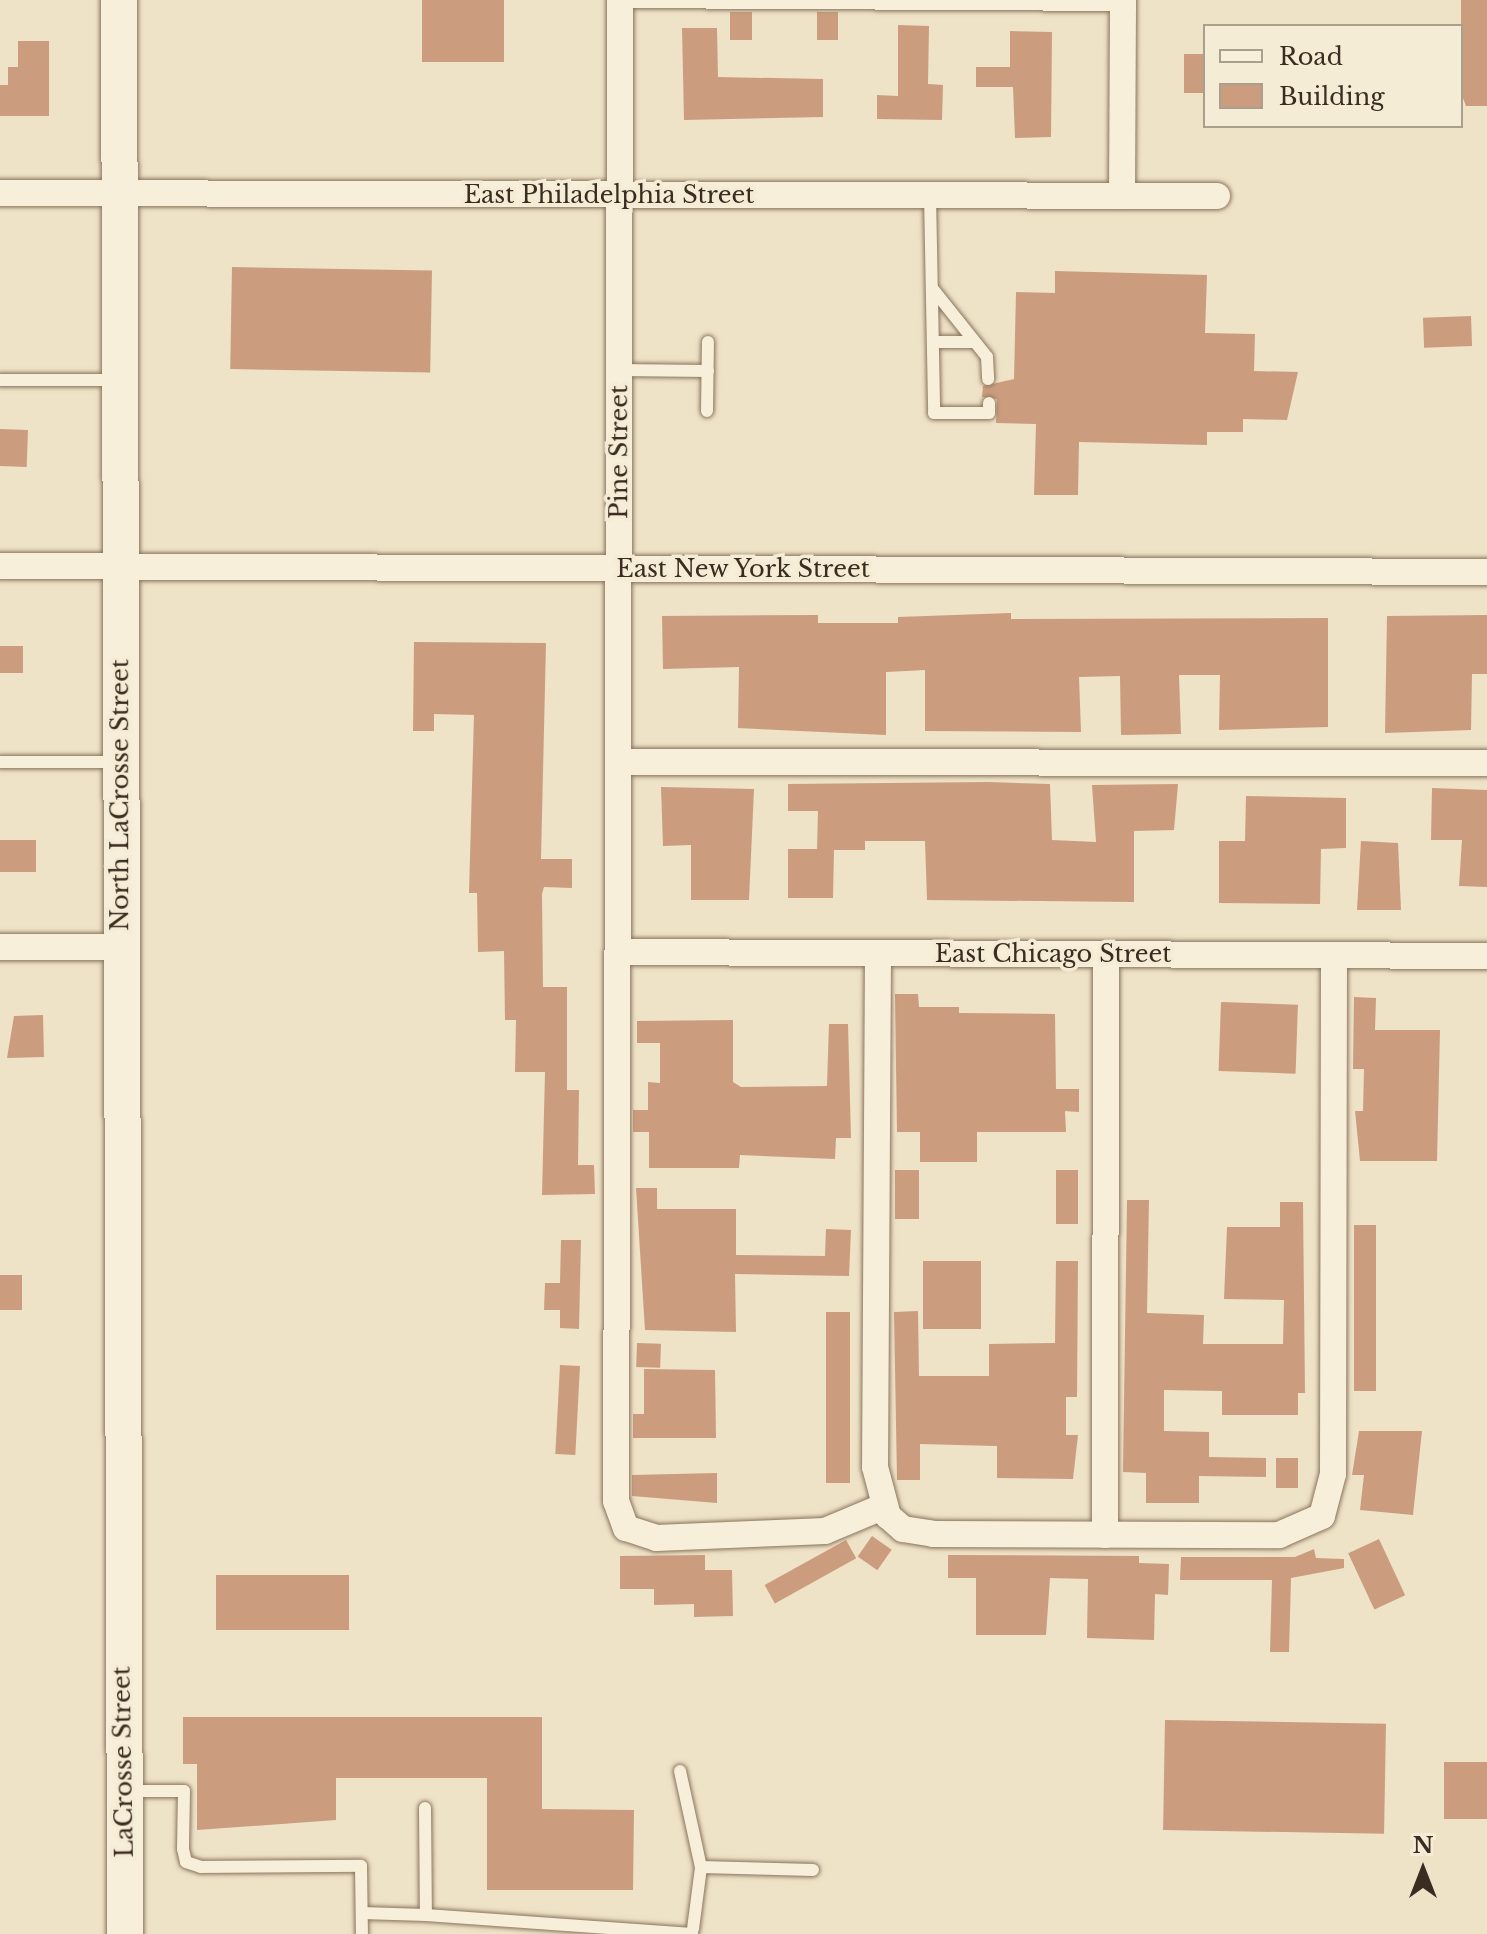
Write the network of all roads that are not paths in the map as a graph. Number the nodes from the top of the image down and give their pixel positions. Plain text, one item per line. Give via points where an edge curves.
1 (119, 0) edge
2 (620, 1) edge
3 (1123, 3) edge
4 (0, 193) edge
5 (119, 193) junction
6 (620, 195) junction
7 (930, 195) junction
8 (1122, 196) junction
9 (1217, 196) dead end
10 (932, 288) junction
11 (708, 342) dead end
12 (933, 342) junction
13 (974, 342) junction
14 (619, 370) junction
15 (708, 371) junction
16 (988, 379) dead end
17 (0, 380) edge
18 (119, 380) junction
19 (989, 403) dead end
20 (707, 411) dead end
21 (120, 565) junction
22 (0, 566) edge
23 (618, 569) junction
24 (1487, 572) edge
25 (0, 762) edge
26 (120, 762) junction
27 (618, 762) junction
28 (1487, 763) edge
29 (0, 947) edge
30 (120, 947) junction
31 (618, 952) junction
32 (878, 953) junction
33 (1106, 954) junction
34 (1334, 955) junction
35 (1487, 956) edge
36 (882, 1507) junction
37 (1105, 1535) junction
38 (120, 1590) joint
39 (680, 1771) dead end
40 (123, 1791) junction
41 (425, 1808) dead end
42 (701, 1867) junction
43 (813, 1870) dead end
44 (362, 1913) junction
45 (426, 1915) junction
46 (692, 1932) edge
47 (125, 1934) edge
48 (362, 1934) edge

1 - 5 main road, North LaCrosse Street
2 - 3 lane
2 - 6 street, Pine Street
3 - 8 street
4 - 5 street, East Philadelphia Street
5 - 6 street, East Philadelphia Street
5 - 18 main road, North LaCrosse Street
6 - 7 street, East Philadelphia Street
6 - 14 street, Pine Street
7 - 8 street, East Philadelphia Street
7 - 10 lane
8 - 9 street, East Philadelphia Street
10 - 12 lane
10 - 13 lane
11 - 15 lane
12 - 13 lane
12 - 19 lane via 934,413 989,413
13 - 16 lane via 987,357
14 - 15 lane
14 - 23 street, Pine Street
15 - 20 lane
17 - 18 lane
18 - 21 main road, North LaCrosse Street
21 - 22 street, East New York Street
21 - 23 street, East New York Street
21 - 26 main road, North LaCrosse Street
23 - 24 street, East New York Street
23 - 27 street, Pine Street
25 - 26 lane
26 - 30 main road, North LaCrosse Street
27 - 28 street
27 - 31 street, Pine Street
29 - 30 street
30 - 38 main road, North LaCrosse Street
31 - 32 street, East Chicago Street
31 - 36 street, Pine Street via 619,1517 626,1528 656,1538 803,1534
32 - 33 street, East Chicago Street
32 - 36 street via 875,1467
33 - 34 street, East Chicago Street
33 - 37 street
34 - 35 street, East Chicago Street
34 - 37 street via 1328,1505 1310,1526 1279,1535
36 - 37 street via 914,1533
38 - 40 main road, LaCrosse Street
39 - 42 lane
40 - 44 lane via 184,1791 183,1849 186,1862 201,1867 361,1866
40 - 47 main road, LaCrosse Street
41 - 45 lane
42 - 43 lane
42 - 46 lane
44 - 45 lane
44 - 48 lane
45 - 46 lane

